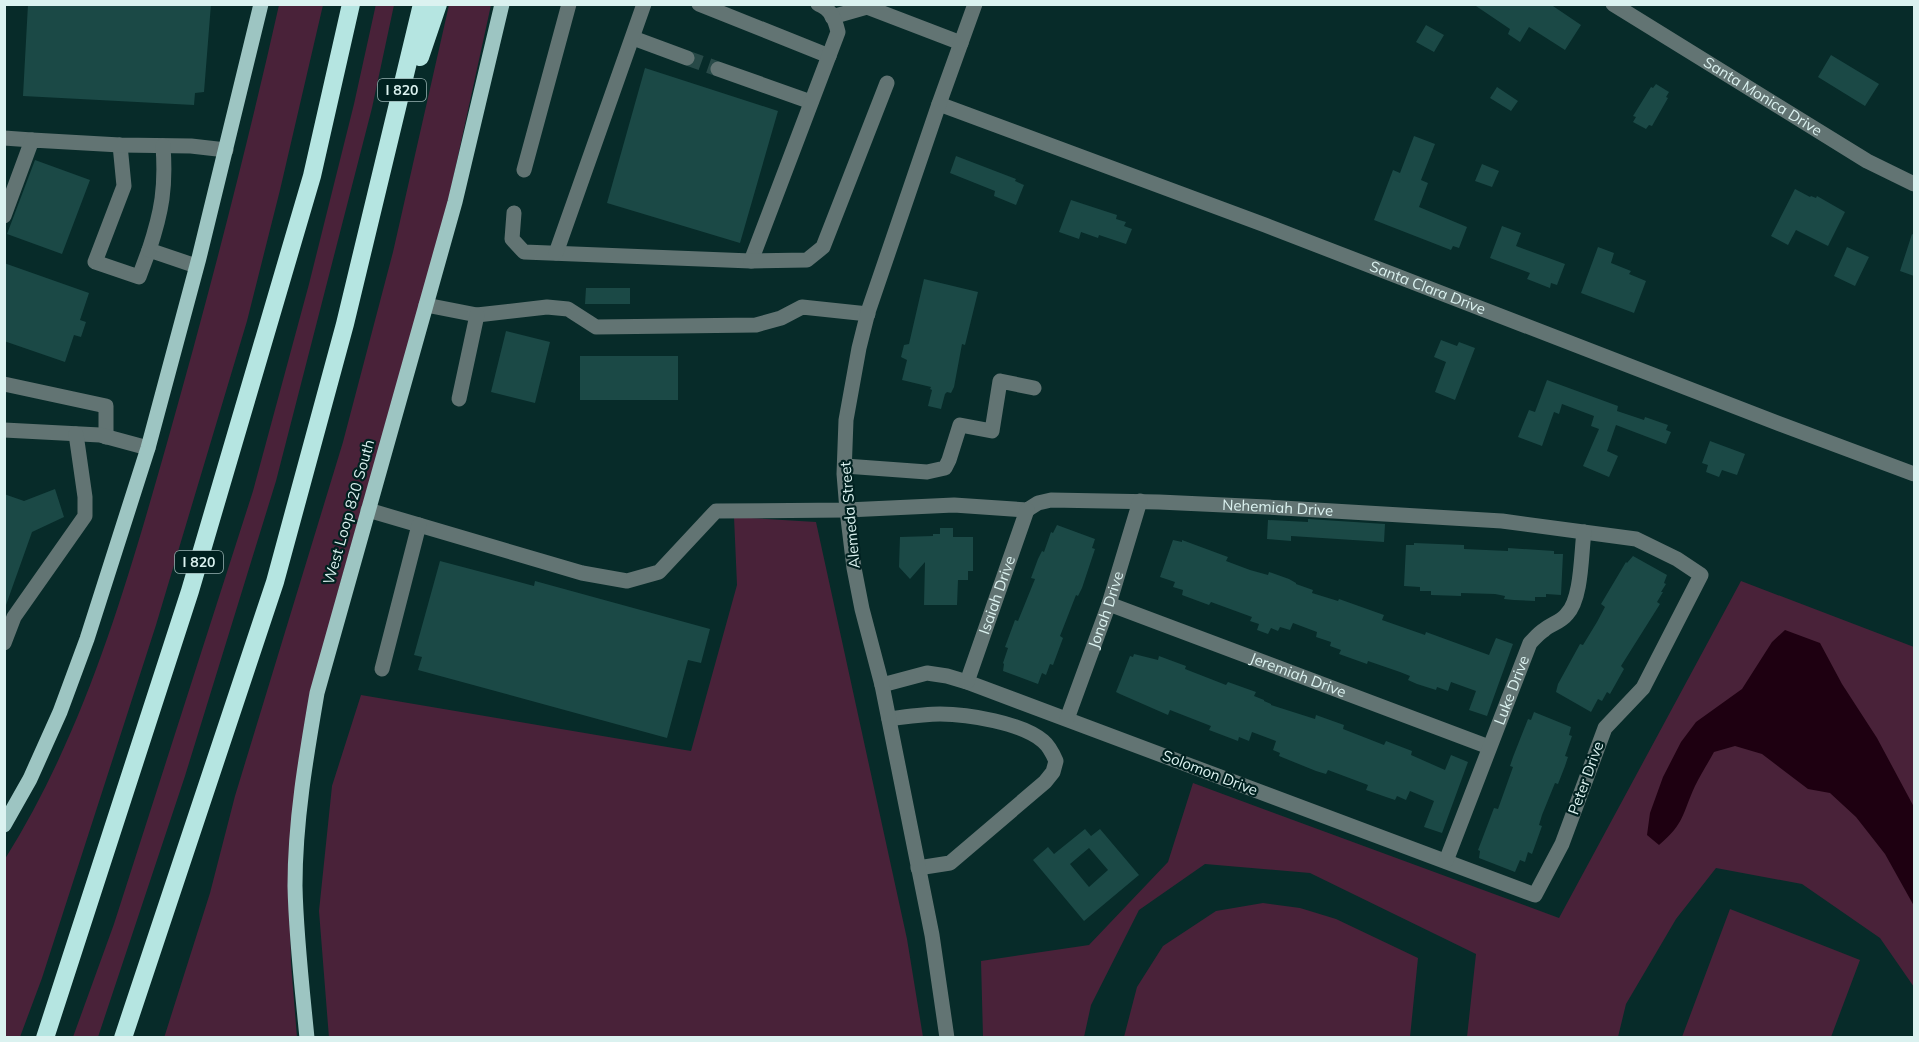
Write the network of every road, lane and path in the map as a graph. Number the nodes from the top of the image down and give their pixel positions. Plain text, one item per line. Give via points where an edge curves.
1 (261, 4) edge
2 (343, 4) edge
3 (351, 4) edge
4 (422, 4) edge
5 (438, 4) edge
6 (502, 4) edge
7 (569, 4) edge
8 (644, 4) edge
9 (699, 4) edge
10 (818, 4) edge
11 (975, 4) edge
12 (1613, 4) edge
13 (832, 17) junction
14 (633, 38) junction
15 (961, 43) junction
16 (829, 56) junction
17 (687, 58) tunnel mouth
18 (718, 69) tunnel mouth
19 (335, 81) junction
20 (886, 83) dead end
21 (811, 102) junction
22 (939, 104) junction
23 (4, 138) edge
24 (32, 140) junction
25 (120, 146) junction
26 (163, 146) junction
27 (226, 150) junction
28 (524, 170) dead end
29 (381, 176) junction
30 (1914, 184) edge
31 (514, 213) dead end
32 (4, 216) edge
33 (149, 250) junction
34 (556, 253) junction
35 (751, 261) junction
36 (196, 266) junction
37 (426, 305) junction
38 (868, 314) junction
39 (477, 315) junction
40 (4, 384) edge
41 (1034, 388) dead end
42 (459, 399) dead end
43 (4, 430) edge
44 (76, 434) junction
45 (106, 437) junction
46 (148, 448) junction
47 (845, 466) junction
48 (1914, 474) edge
49 (1140, 501) junction
50 (368, 510) junction
51 (847, 510) junction
52 (1027, 510) junction
53 (419, 525) junction
54 (1584, 532) junction
55 (1701, 575) joint
56 (1109, 604) junction
57 (4, 643) edge
58 (382, 669) dead end
59 (967, 682) junction
60 (882, 685) junction
61 (889, 719) junction
62 (1067, 719) junction
63 (1489, 747) junction
64 (4, 825) edge
65 (1446, 861) junction
66 (918, 868) junction
67 (1535, 895) joint
68 (132, 1011) junction
69 (45, 1038) edge
70 (123, 1038) edge
71 (134, 1038) edge
72 (307, 1038) edge
73 (947, 1038) edge

1 - 27 main road
2 - 19 highway
3 - 19 highway, I 820
4 - 29 highway, I 820
5 - 29 highway
6 - 37 main road, West Loop 820 South
7 - 28 street
8 - 14 street
9 - 16 street
10 - 13 street via 827,8
11 - 15 street, Alemeda Street
12 - 30 street, Santa Monica Drive via 1867,161
13 - 15 street via 867,7
13 - 16 street via 838,33
14 - 17 street
14 - 34 street
15 - 22 street, Alemeda Street
16 - 21 street
18 - 21 street
19 - 69 highway, I 820 via 312,176 190,591
20 - 35 street via 823,248 807,260
21 - 35 street
22 - 38 street, Alemeda Street
22 - 48 street, Santa Clara Drive
23 - 24 street
24 - 25 street
24 - 32 street
25 - 26 street
25 - 33 street via 124,186 95,262 139,277
26 - 27 street
26 - 33 street via 166,177 162,210
27 - 36 main road
29 - 68 highway, I 820 via 275,582
31 - 34 street via 512,239 524,252
33 - 36 street
34 - 35 street
36 - 46 main road
37 - 39 street
37 - 50 main road, West Loop 820 South
38 - 39 street via 802,307 756,326 596,327 568,309 547,307
38 - 47 street, Alemeda Street via 846,420
39 - 42 street
40 - 45 street via 106,406
41 - 47 street via 1000,381 993,431 960,425 945,468 927,472
43 - 44 street
44 - 45 street
44 - 57 street via 85,516 14,617
45 - 46 street
46 - 64 main road via 60,712
47 - 51 street, Alemeda Street
49 - 52 street, Nehemiah Drive via 1050,500
49 - 54 street, Nehemiah Drive via 1502,521
49 - 56 street, Jonah Drive
50 - 53 street, Nehemiah Drive
50 - 72 main road, West Loop 820 South via 316,693 305,761 296,886
51 - 52 street, Nehemiah Drive via 954,505
51 - 53 street, Nehemiah Drive via 716,511 659,572 627,581 582,573
51 - 60 street, Alemeda Street via 862,609
52 - 59 street, Isaiah Drive
53 - 58 street
54 - 55 street, Nehemiah Drive via 1636,539
54 - 63 street, Luke Drive via 1573,605 1569,613 1530,643
55 - 67 street, Peter Drive via 1643,688 1605,728 1562,844
56 - 62 street, Jonah Drive
56 - 63 street, Jeremiah Drive
59 - 60 street, Solomon Drive via 927,673
59 - 62 street, Solomon Drive
60 - 61 street, Alemeda Street
61 - 66 street, Alemeda Street
61 - 66 street via 940,714 996,722 1043,741 1056,761 1045,782 950,862
62 - 65 street, Solomon Drive
63 - 65 street, Luke Drive
65 - 67 street, Solomon Drive
66 - 73 street, Alemeda Street
68 - 70 highway, I 820
68 - 71 highway

